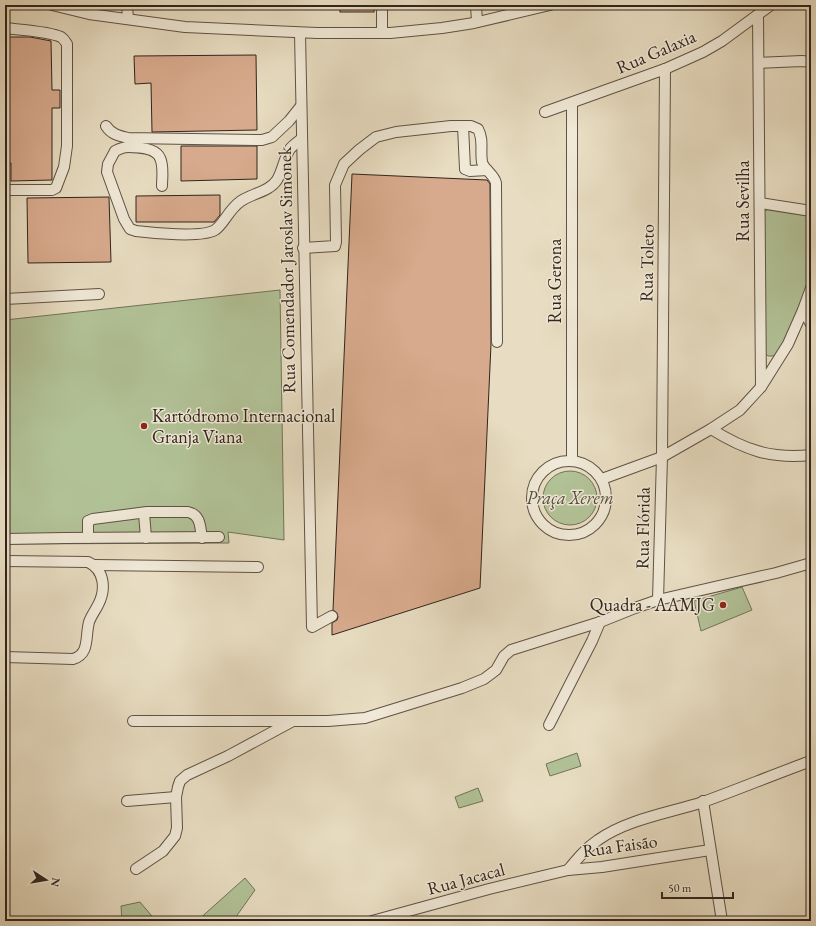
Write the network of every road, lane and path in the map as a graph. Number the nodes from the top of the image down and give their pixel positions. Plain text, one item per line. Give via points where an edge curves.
1 (52, 5) edge
2 (127, 5) edge
3 (382, 5) edge
4 (476, 5) edge
5 (550, 5) edge
6 (771, 5) edge
7 (758, 15) junction
8 (128, 19) junction
9 (477, 22) junction
10 (5, 28) edge
11 (300, 33) junction
12 (382, 33) junction
13 (811, 62) edge
14 (759, 63) junction
15 (665, 69) junction
16 (572, 103) junction
17 (301, 106) junction
18 (545, 112) dead end
19 (106, 126) dead end
20 (463, 126) junction
21 (301, 139) junction
22 (488, 170) junction
23 (162, 186) dead end
24 (5, 190) edge
25 (760, 203) junction
26 (811, 211) edge
27 (303, 248) junction
28 (811, 288) edge
29 (99, 294) dead end
30 (5, 299) edge
31 (803, 310) junction
32 (811, 324) edge
33 (498, 342) dead end
34 (761, 387) junction
35 (711, 429) junction
36 (811, 455) edge
37 (662, 456) junction
38 (572, 460) junction
39 (602, 479) junction
40 (144, 513) junction
41 (219, 537) dead end
42 (88, 538) junction
43 (146, 538) junction
44 (202, 538) junction
45 (5, 539) edge
46 (5, 561) edge
47 (811, 563) edge
48 (95, 565) junction
49 (258, 567) dead end
50 (658, 600) junction
51 (332, 616) dead end
52 (600, 622) junction
53 (5, 657) edge
54 (133, 721) dead end
55 (293, 721) junction
56 (549, 725) dead end
57 (811, 761) edge
58 (176, 797) junction
59 (127, 801) dead end
60 (703, 802) junction
61 (710, 850) junction
62 (136, 869) dead end
63 (568, 870) junction
64 (372, 921) edge
65 (722, 921) edge

1 - 8 street via 89,14
2 - 8 street
3 - 12 street
4 - 9 street
5 - 9 street
6 - 7 street, Rua Galaxia
7 - 14 street, Rua Sevilha
7 - 15 street, Rua Galaxia via 722,41
8 - 11 street via 186,27
9 - 12 street
10 - 24 street via 59,36 67,44 68,124 66,160 56,188
11 - 12 street
11 - 17 street, Rua Comendador Jaroslav Simonek
13 - 14 street
14 - 25 street, Rua Sevilha
15 - 16 street, Rua Galaxia
15 - 37 street, Rua Toleto
16 - 18 street, Rua Galaxia
16 - 38 street, Rua Gerona
17 - 19 street via 289,122 272,137 262,140 128,138 109,131
17 - 21 street, Rua Comendador Jaroslav Simonek
20 - 22 street via 478,128 482,135 482,162
20 - 22 street via 465,168 470,171
20 - 27 street via 396,132 376,137 344,164 335,185 335,246
21 - 23 street via 290,149 277,180 270,188 237,204 215,230 207,233 153,233 130,229 124,220 107,172 115,151 126,147 155,152 162,164
21 - 27 street, Rua Comendador Jaroslav Simonek
22 - 33 street via 496,183
25 - 26 street
25 - 34 street, Rua Sevilha
27 - 51 street, Rua Comendador Jaroslav Simonek via 312,627
28 - 31 street
29 - 30 street
31 - 32 street
31 - 34 street via 788,344
34 - 35 street via 740,410
35 - 36 street via 734,443 764,453 796,457
35 - 37 street
37 - 39 street
37 - 50 street, Rua Flórida
38 - 39 street via 589,466
38 - 39 street via 548,466 533,486 531,498 534,510 539,521 549,530 572,535 584,532 594,525 602,515 606,503
40 - 42 street via 88,521
40 - 43 street
40 - 44 street via 194,513 200,523
41 - 44 street
42 - 43 street
42 - 45 street
43 - 44 street
46 - 48 street via 88,562
47 - 50 street
48 - 49 street
48 - 53 street via 102,575 102,589 99,604 89,620 80,657
50 - 52 street
52 - 55 street via 511,650 491,675 455,690 365,718
52 - 56 street
54 - 55 street
55 - 58 street via 187,775 180,781
57 - 60 street, Rua Faisão
58 - 59 street
58 - 62 street via 175,836 163,851
60 - 61 street
60 - 63 street, Rua Faisão via 610,832 581,854
61 - 63 street, Rua Faisão
61 - 65 street
63 - 64 street, Rua Jacacal

